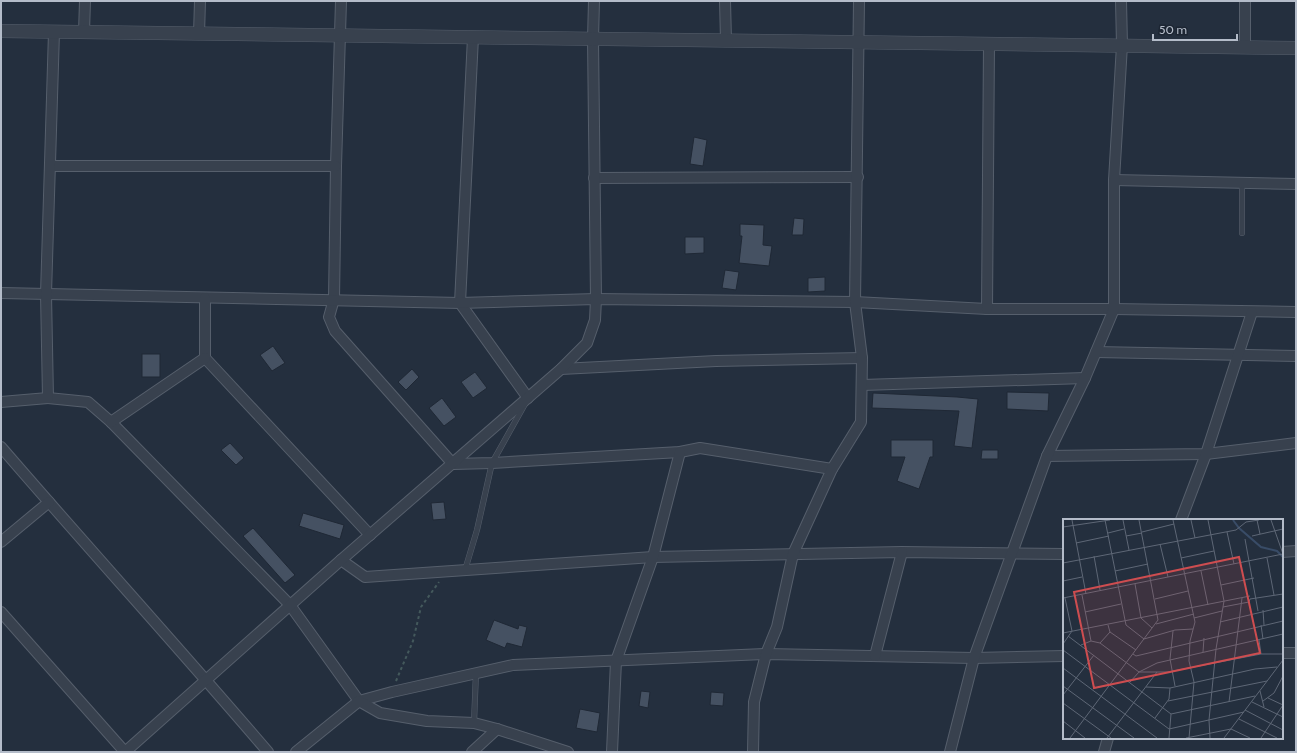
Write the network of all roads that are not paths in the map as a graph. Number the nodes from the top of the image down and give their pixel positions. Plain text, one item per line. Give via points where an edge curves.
1 (85, 1) edge
2 (200, 1) edge
3 (342, 1) edge
4 (594, 1) edge
5 (725, 1) edge
6 (858, 1) edge
7 (1121, 1) edge
8 (1245, 1) edge
9 (1, 31) edge
10 (54, 32) junction
11 (84, 32) junction
12 (199, 34) junction
13 (341, 36) junction
14 (472, 37) junction
15 (593, 39) junction
16 (726, 40) junction
17 (858, 42) junction
18 (989, 44) junction
19 (1122, 46) junction
20 (1245, 47) junction
21 (1296, 48) edge
22 (51, 166) junction
23 (336, 166) junction
24 (594, 178) junction
25 (858, 178) junction
26 (1114, 180) junction
27 (1242, 183) junction
28 (1296, 184) edge
29 (1242, 233) dead end
30 (1, 293) edge
31 (46, 294) junction
32 (204, 298) junction
33 (334, 299) junction
34 (596, 299) junction
35 (855, 302) junction
36 (460, 303) junction
37 (987, 309) junction
38 (1114, 309) junction
39 (1252, 312) junction
40 (1296, 312) edge
41 (1096, 352) junction
42 (1238, 355) junction
43 (1296, 356) edge
44 (205, 358) junction
45 (862, 358) junction
46 (561, 369) junction
47 (1085, 378) junction
48 (862, 385) junction
49 (48, 398) junction
50 (528, 398) junction
51 (1, 402) edge
52 (111, 422) junction
53 (1296, 443) edge
54 (1, 447) edge
55 (680, 452) junction
56 (1206, 454) junction
57 (1047, 456) junction
58 (492, 463) junction
59 (452, 464) junction
60 (832, 469) junction
61 (48, 502) junction
62 (1181, 519) edge
63 (370, 535) junction
64 (1, 542) edge
65 (1296, 551) edge
66 (902, 552) junction
67 (1283, 552) edge
68 (1012, 553) junction
69 (793, 554) junction
70 (1063, 554) edge
71 (652, 557) junction
72 (341, 560) junction
73 (465, 571) junction
74 (290, 605) junction
75 (1, 612) edge
76 (1283, 653) edge
77 (1296, 653) edge
78 (766, 654) junction
79 (876, 656) junction
80 (1063, 656) edge
81 (974, 658) junction
82 (616, 661) junction
83 (476, 672) junction
84 (206, 680) junction
85 (359, 701) junction
86 (474, 723) junction
87 (497, 729) junction
88 (1108, 739) edge
89 (125, 752) edge
90 (268, 752) edge
91 (296, 752) edge
92 (472, 752) edge
93 (568, 752) edge
94 (612, 752) edge
95 (753, 752) edge
96 (950, 752) edge
97 (1104, 752) edge

1 - 11 street
2 - 12 street
3 - 13 street
4 - 15 street
5 - 16 street
6 - 17 street
7 - 19 street
8 - 20 street
9 - 10 street
10 - 11 street
10 - 22 street
11 - 12 street
12 - 13 street
13 - 14 street
13 - 23 street
14 - 15 street
14 - 36 street
15 - 16 street
15 - 24 street
16 - 17 street
17 - 18 street
17 - 25 street
18 - 19 street
18 - 37 street
19 - 20 street
19 - 26 street
20 - 21 street
22 - 23 street
22 - 31 street
23 - 33 street
24 - 25 street
24 - 34 street
25 - 35 street
26 - 27 street
26 - 38 street
27 - 28 street
27 - 29 lane
30 - 31 street
31 - 32 street
31 - 49 street
32 - 33 street
32 - 44 street
33 - 36 street
33 - 59 street via 329,317 335,331
34 - 35 street
34 - 36 street
34 - 46 street via 595,320 587,343
35 - 37 street
35 - 45 street
36 - 50 street
37 - 38 street
38 - 39 street
38 - 41 street
39 - 40 street
39 - 42 street
41 - 42 street
41 - 47 street
42 - 43 street
42 - 56 street
44 - 52 street
44 - 63 street
45 - 46 street via 716,361
45 - 48 street
46 - 50 street
47 - 48 street
47 - 57 street
48 - 60 street via 861,422
49 - 51 street
49 - 52 street via 88,402
50 - 58 lane
50 - 59 street
52 - 74 street
53 - 56 street
54 - 61 street
55 - 58 street
55 - 60 street via 700,448
55 - 71 street
56 - 57 street
56 - 62 street
57 - 68 street
58 - 59 street
58 - 73 lane
59 - 63 street
60 - 69 street
61 - 64 street
61 - 84 street
63 - 72 street
65 - 67 street
66 - 68 street
66 - 69 street
66 - 79 street
68 - 70 street
68 - 81 street
69 - 71 street
69 - 78 street via 776,627
71 - 73 street
71 - 82 street
72 - 73 street via 365,577
72 - 74 street
74 - 84 street
74 - 85 street
75 - 89 street
76 - 77 street
78 - 79 street
78 - 82 street
78 - 95 street via 754,702
79 - 81 street
80 - 81 street
81 - 96 street
82 - 83 street via 513,665
82 - 94 street
83 - 85 street
83 - 86 lane
84 - 89 street
84 - 90 street
85 - 86 street via 380,713 427,721
85 - 91 street
86 - 87 street
87 - 92 street
87 - 93 street
88 - 97 street

